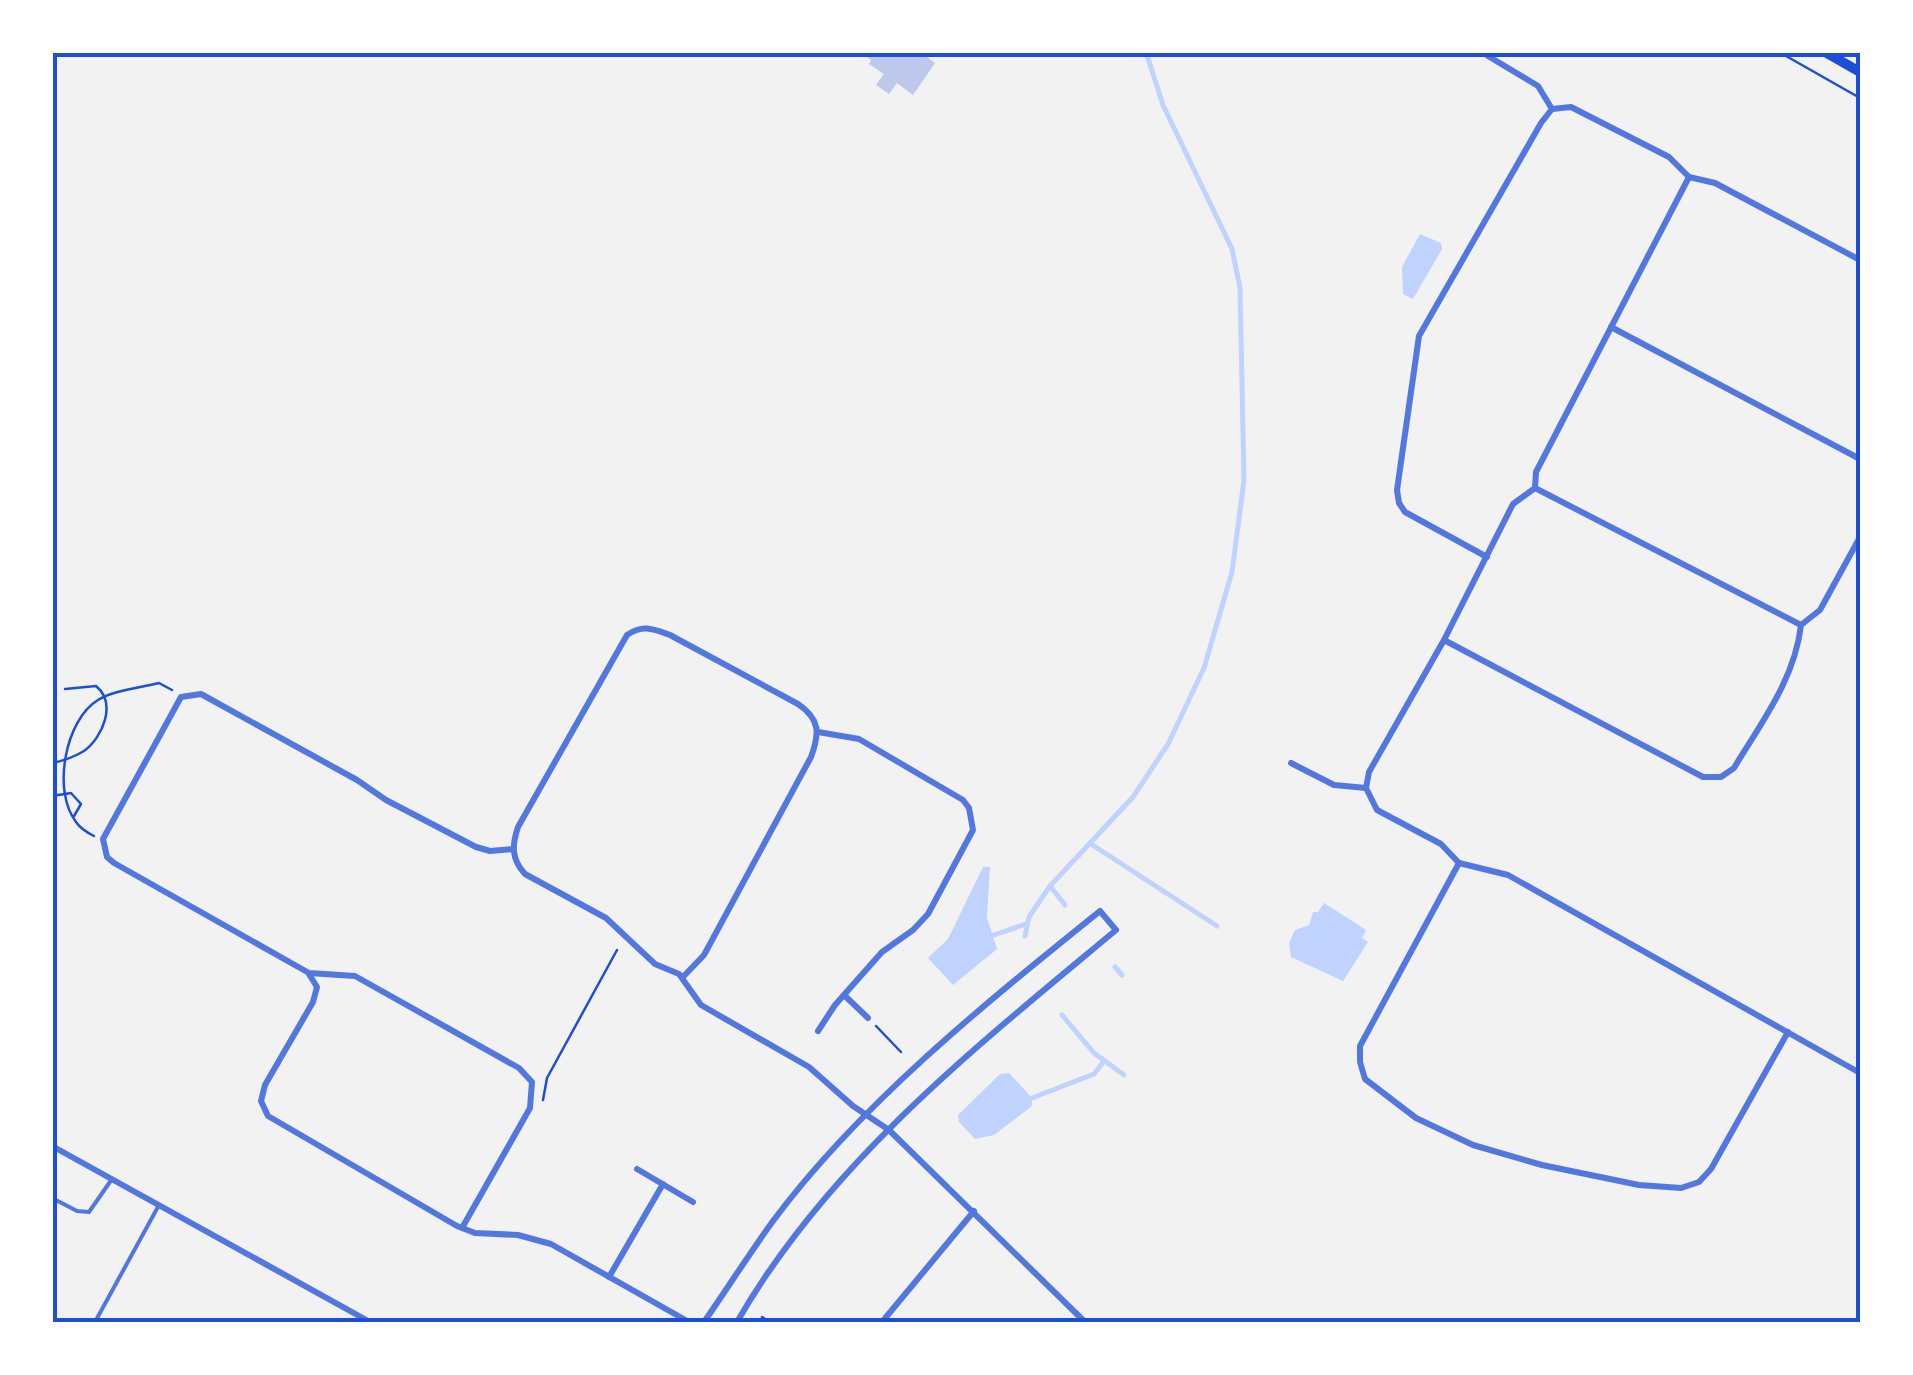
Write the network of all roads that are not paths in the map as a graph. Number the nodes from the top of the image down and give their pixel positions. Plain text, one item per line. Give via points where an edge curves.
1 (1825, 52) edge
2 (1488, 56) dead end
3 (1860, 72) edge
4 (1552, 110) junction
5 (1689, 177) junction
6 (1860, 260) edge
7 (1611, 327) junction
8 (1860, 459) edge
9 (1535, 488) junction
10 (1860, 537) edge
11 (1487, 557) junction
12 (1801, 625) junction
13 (1444, 640) junction
14 (818, 732) junction
15 (1291, 763) dead end
16 (1366, 788) junction
17 (513, 849) junction
18 (1459, 863) junction
19 (309, 972) junction
20 (682, 978) junction
21 (844, 995) junction
22 (868, 1018) road end
23 (818, 1031) dead end
24 (1788, 1032) junction
25 (1860, 1073) edge
26 (866, 1114) junction
27 (889, 1130) junction
28 (52, 1146) edge
29 (637, 1170) dead end
30 (112, 1179) junction
31 (663, 1184) junction
32 (52, 1198) edge
33 (693, 1202) dead end
34 (159, 1205) junction
35 (974, 1211) junction
36 (462, 1228) junction
37 (609, 1277) junction
38 (95, 1322) edge
39 (370, 1322) edge
40 (689, 1322) edge
41 (704, 1322) edge
42 (737, 1322) edge
43 (882, 1322) edge
44 (1085, 1322) edge

1 - 3 main road
2 - 4 street via 1538,86
4 - 5 street via 1571,107 1668,157
4 - 11 street via 1419,336 1399,502 1405,512
5 - 6 street via 1715,183
5 - 7 street
7 - 8 street
7 - 9 street via 1536,472
9 - 11 street via 1513,504
9 - 12 street
10 - 12 street via 1820,610
11 - 13 street
12 - 13 street via 1787,678 1734,768 1721,777 1703,777
13 - 16 street
14 - 17 street via 815,718 798,704 670,635 636,629 518,827
14 - 20 street via 812,757 704,955
14 - 21 street via 859,739 963,800 973,820 970,840 928,914
15 - 16 street via 1334,786
16 - 18 street via 1377,810 1441,844
17 - 19 street via 476,847 211,698 181,697 103,839 107,857
17 - 20 street via 525,874 606,918 656,964
18 - 24 street via 1508,874
18 - 24 street via 1360,1046 1365,1079 1432,1127 1562,1169 1681,1188 1700,1182 1711,1169
19 - 36 street via 317,988 265,1084 261,1101 268,1116
19 - 36 street via 355,976 532,1082 530,1108
20 - 26 street via 702,1005 810,1067
21 - 22 street
21 - 23 street
24 - 25 street
26 - 27 street
26 - 27 street via 991,998 1100,911 1116,930 957,1063
26 - 41 street via 774,1219
27 - 35 street
27 - 42 street via 807,1220
28 - 30 street
29 - 31 street
30 - 32 lane via 88,1212
30 - 34 street
31 - 33 street
31 - 37 street
34 - 38 lane
34 - 39 street
35 - 43 street
35 - 44 street
36 - 37 street via 551,1244
37 - 40 street

